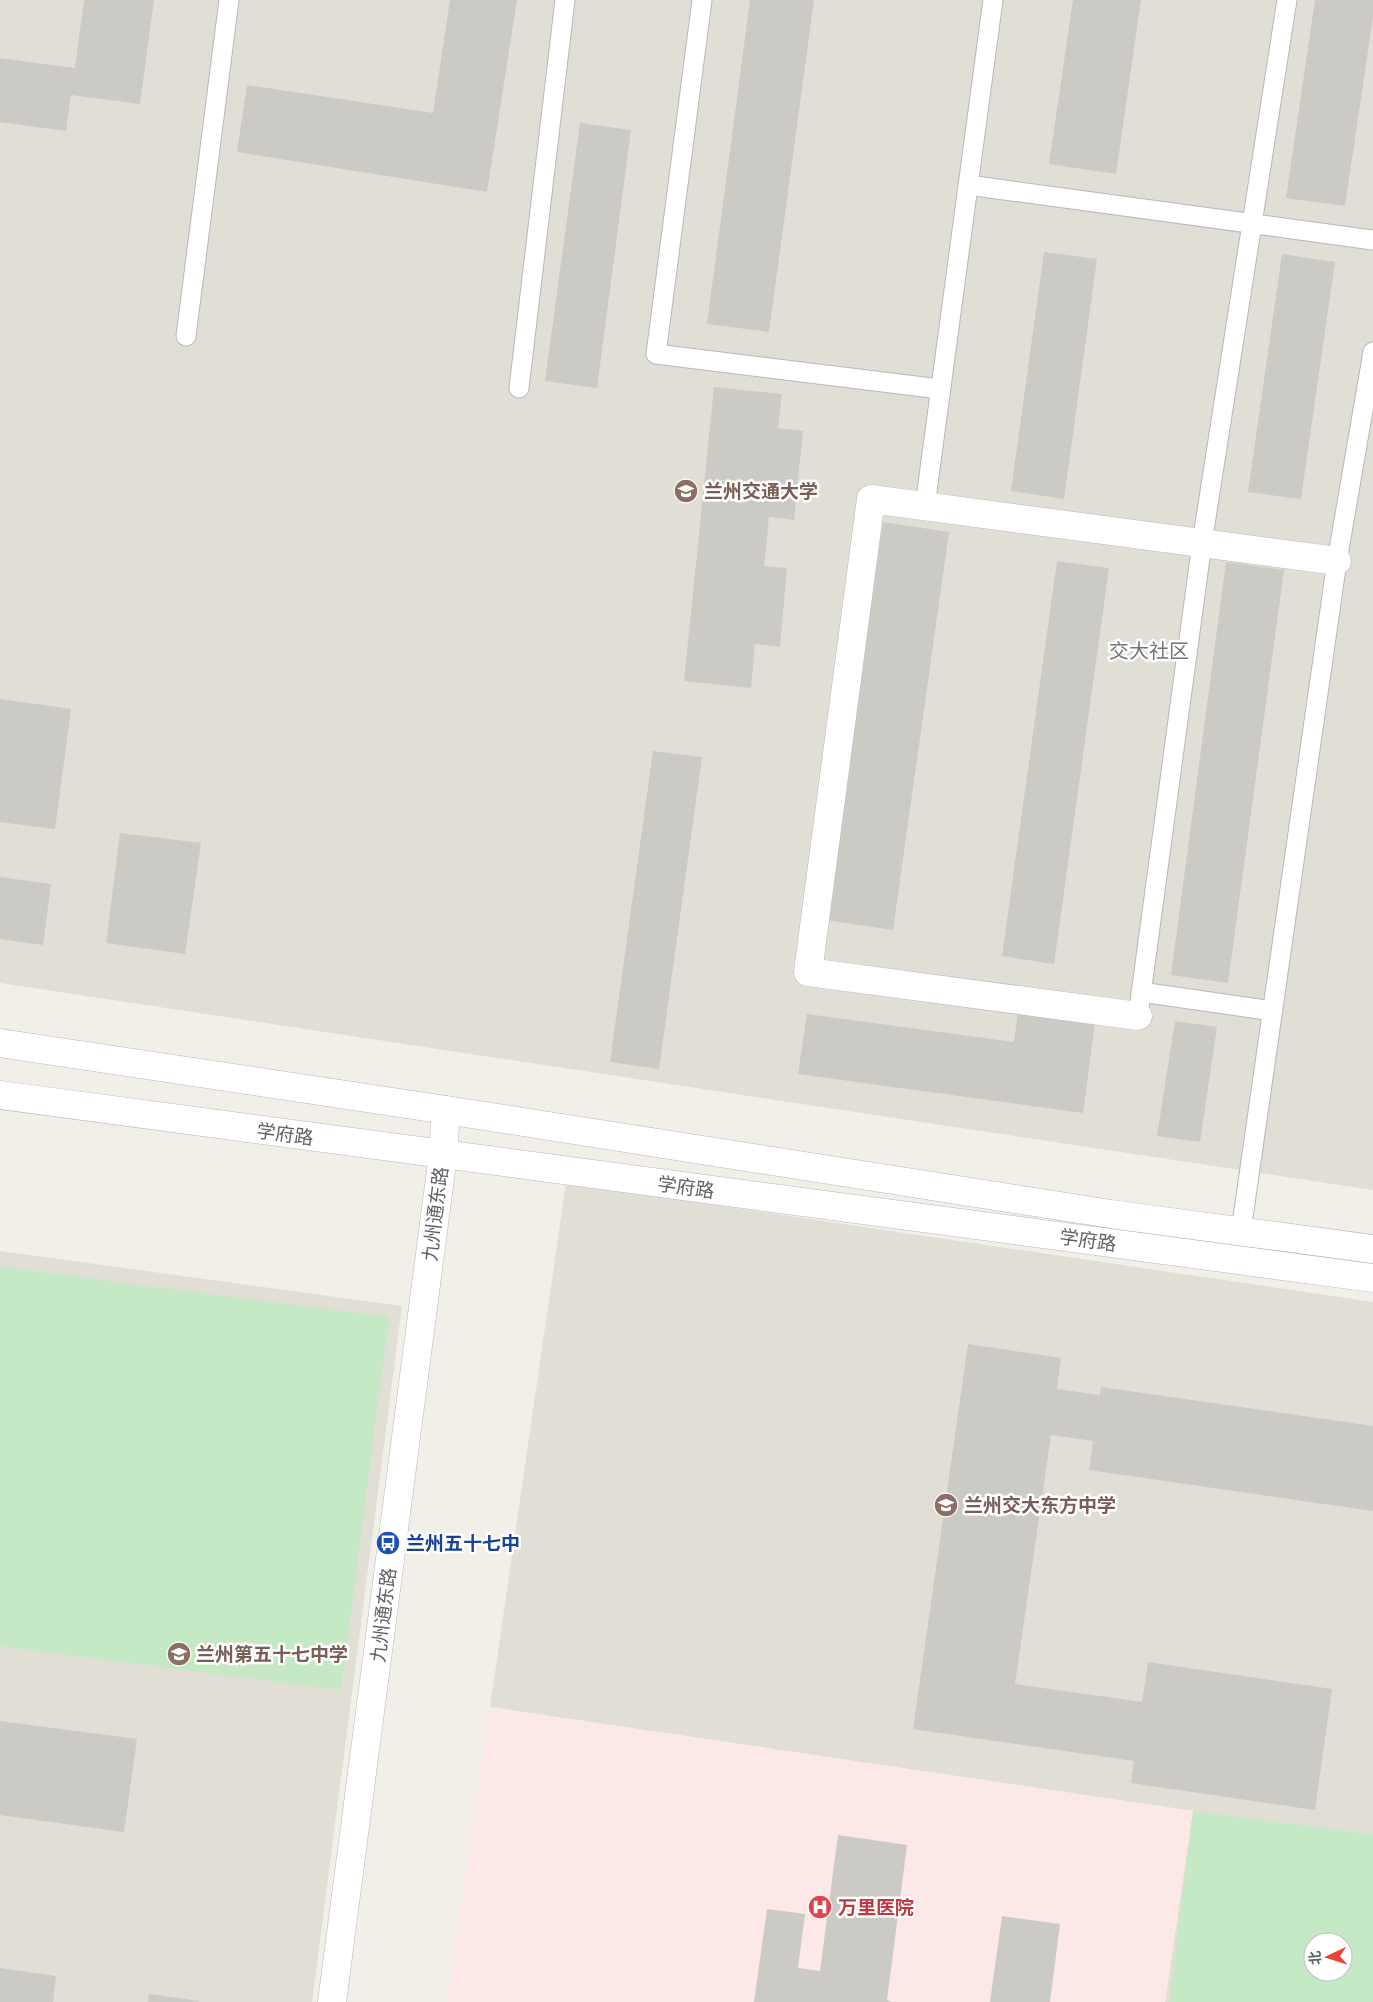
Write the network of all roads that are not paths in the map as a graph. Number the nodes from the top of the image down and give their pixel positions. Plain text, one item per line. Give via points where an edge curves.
1 (229, 0) edge
2 (565, 0) edge
3 (702, 0) edge
4 (993, 0) edge
5 (1287, 0) edge
6 (968, 185) junction
7 (1252, 224) junction
8 (1373, 240) edge
9 (186, 336) dead end
10 (1373, 352) edge
11 (519, 388) dead end
12 (940, 389) junction
13 (1369, 405) edge
14 (925, 506) junction
15 (1202, 543) junction
16 (1337, 561) junction
17 (1139, 1004) junction
18 (1273, 1011) junction
19 (0, 1043) edge
20 (0, 1095) edge
21 (446, 1110) junction
22 (443, 1155) junction
23 (1242, 1231) junction
24 (1373, 1249) edge
25 (1373, 1278) edge
26 (332, 2002) edge

1 - 9 lane
2 - 11 lane
3 - 12 lane via 656,354
4 - 6 lane
5 - 7 lane
6 - 7 lane
6 - 12 lane
7 - 8 lane
7 - 15 lane
10 - 13 lane
12 - 14 lane
13 - 16 lane
14 - 15 street
14 - 17 street via 871,499 808,972
15 - 16 street
15 - 17 lane
16 - 18 lane
17 - 18 lane
18 - 23 lane
19 - 21 street, 学府路
20 - 22 street, 学府路
21 - 22 street, 九州通东路
21 - 23 street, 学府路 via 1111,1214
22 - 25 street, 学府路
22 - 26 street, 九州通东路
23 - 24 street, 学府路

